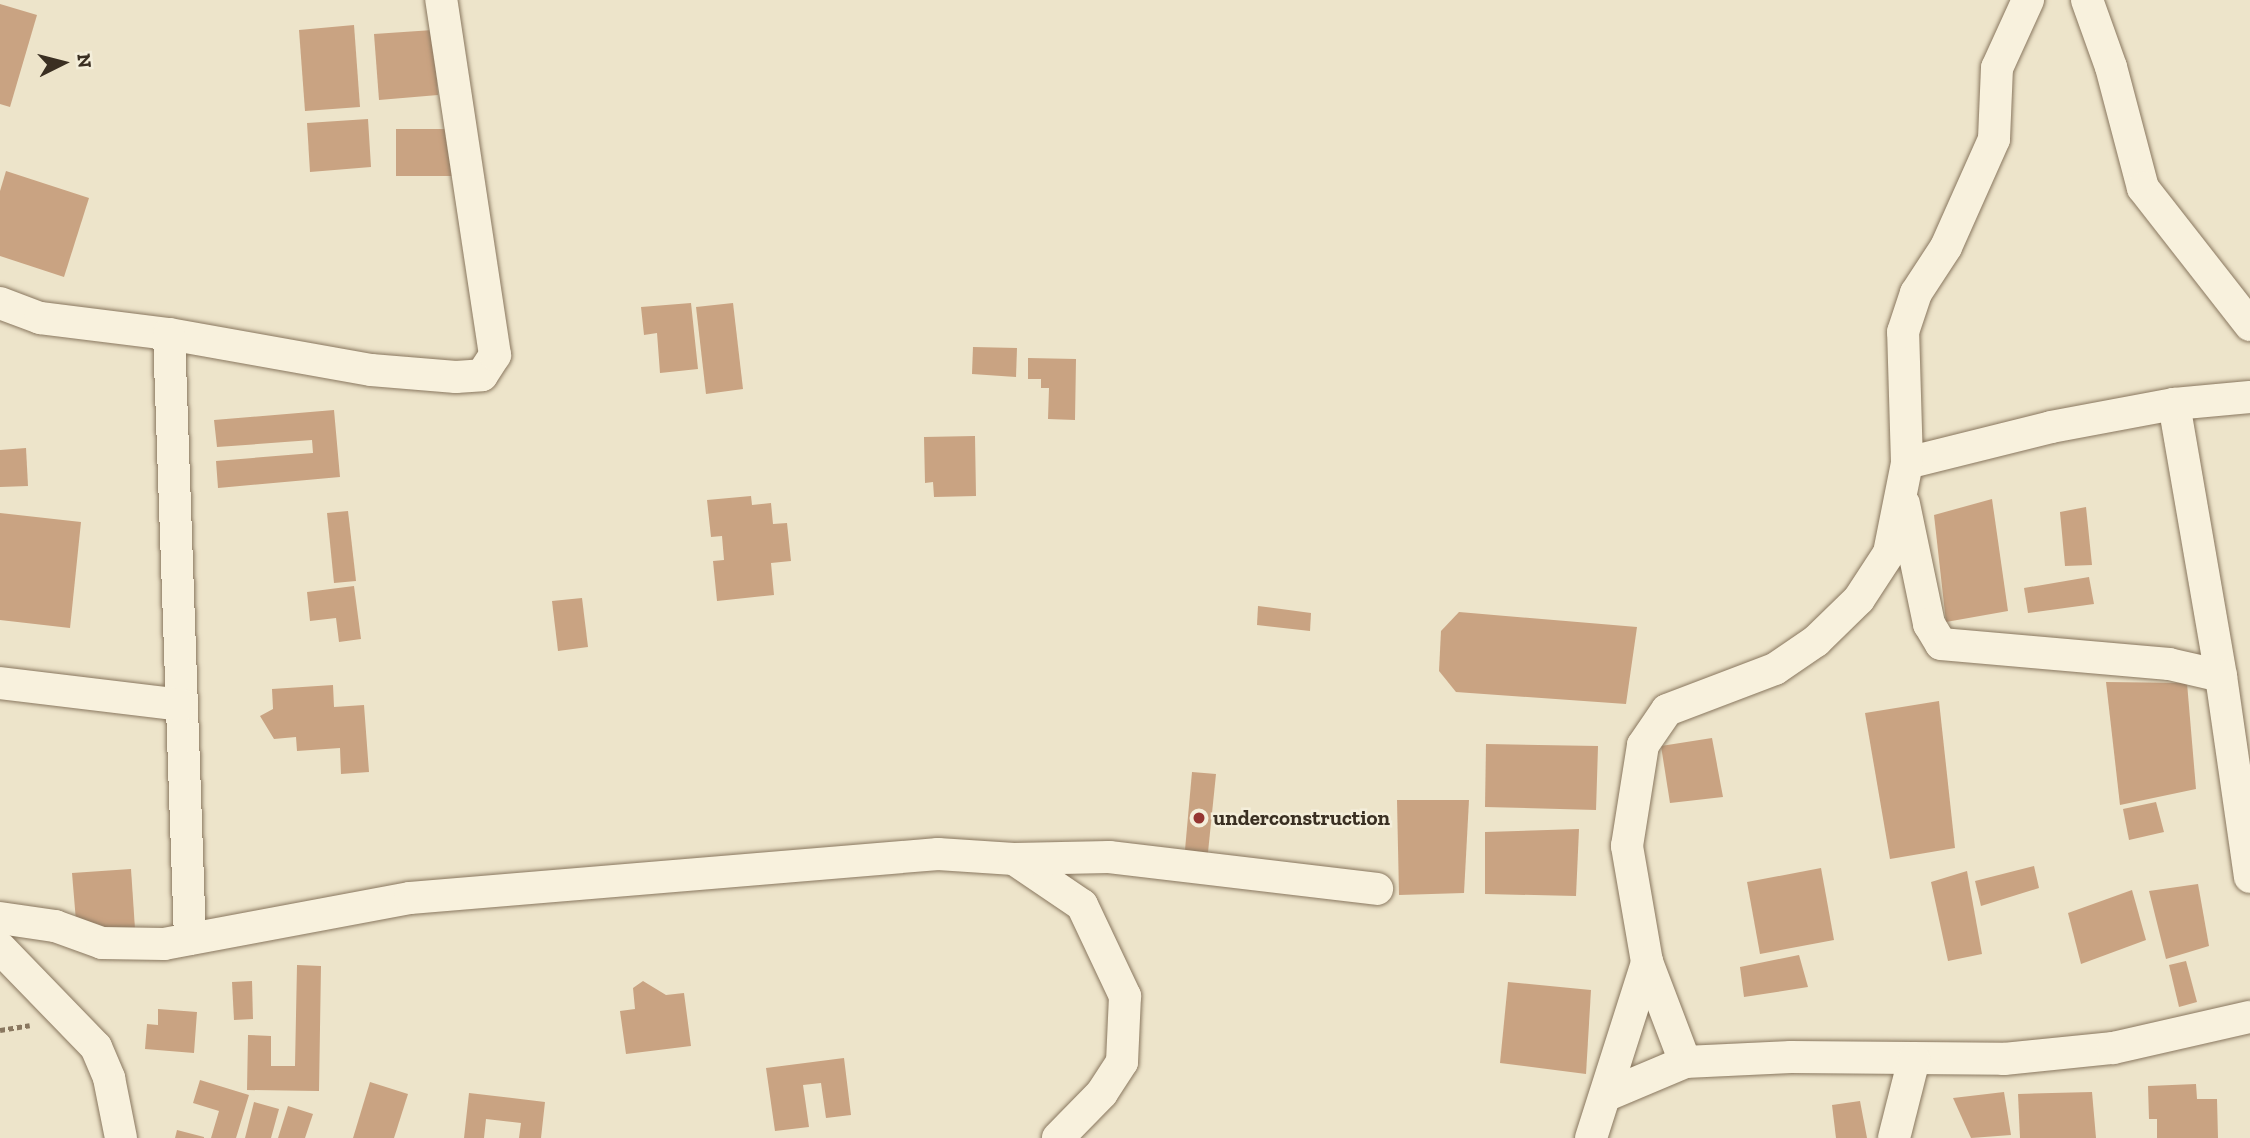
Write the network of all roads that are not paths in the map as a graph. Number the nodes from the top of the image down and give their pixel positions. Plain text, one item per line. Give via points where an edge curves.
1 (441, 0) edge
2 (2028, 0) edge
3 (2087, 0) edge
4 (0, 303) edge
5 (2250, 325) edge
6 (169, 334) junction
7 (2250, 397) edge
8 (2174, 404) junction
9 (1907, 463) junction
10 (1902, 497) junction
11 (2221, 676) junction
12 (0, 683) edge
13 (182, 705) junction
14 (1014, 859) junction
15 (2250, 877) edge
16 (1377, 889) dead end
17 (0, 918) edge
18 (190, 939) junction
19 (0, 948) edge
20 (1647, 962) junction
21 (2250, 1017) edge
22 (1914, 1059) junction
23 (1685, 1062) junction
24 (1607, 1095) junction
25 (121, 1138) edge
26 (1058, 1138) edge
27 (1591, 1138) edge
28 (1894, 1138) edge

1 - 6 street via 495,355 482,375 372,370
2 - 9 street via 1997,68 1994,139 1946,247 1916,293 1903,332
3 - 5 street via 2111,67 2143,188
4 - 6 street via 40,318
6 - 13 street
7 - 8 street
8 - 9 street via 2051,427
8 - 11 street
9 - 10 street
10 - 11 street via 1929,624 1941,644 2169,664
10 - 20 street via 1889,553 1859,599 1815,641 1776,669 1667,710 1643,745 1626,846
11 - 15 street
12 - 13 street
13 - 18 street
14 - 16 street via 1109,857
14 - 18 street via 938,854 410,898
14 - 26 street via 1082,905 1125,996 1122,1062 1101,1093
17 - 18 street via 55,926 102,943 164,944
19 - 25 street via 96,1047 109,1078
20 - 23 street
20 - 24 street
21 - 22 street via 2113,1048 2004,1059
22 - 23 street via 1791,1057
22 - 28 street
23 - 24 street
24 - 27 street

